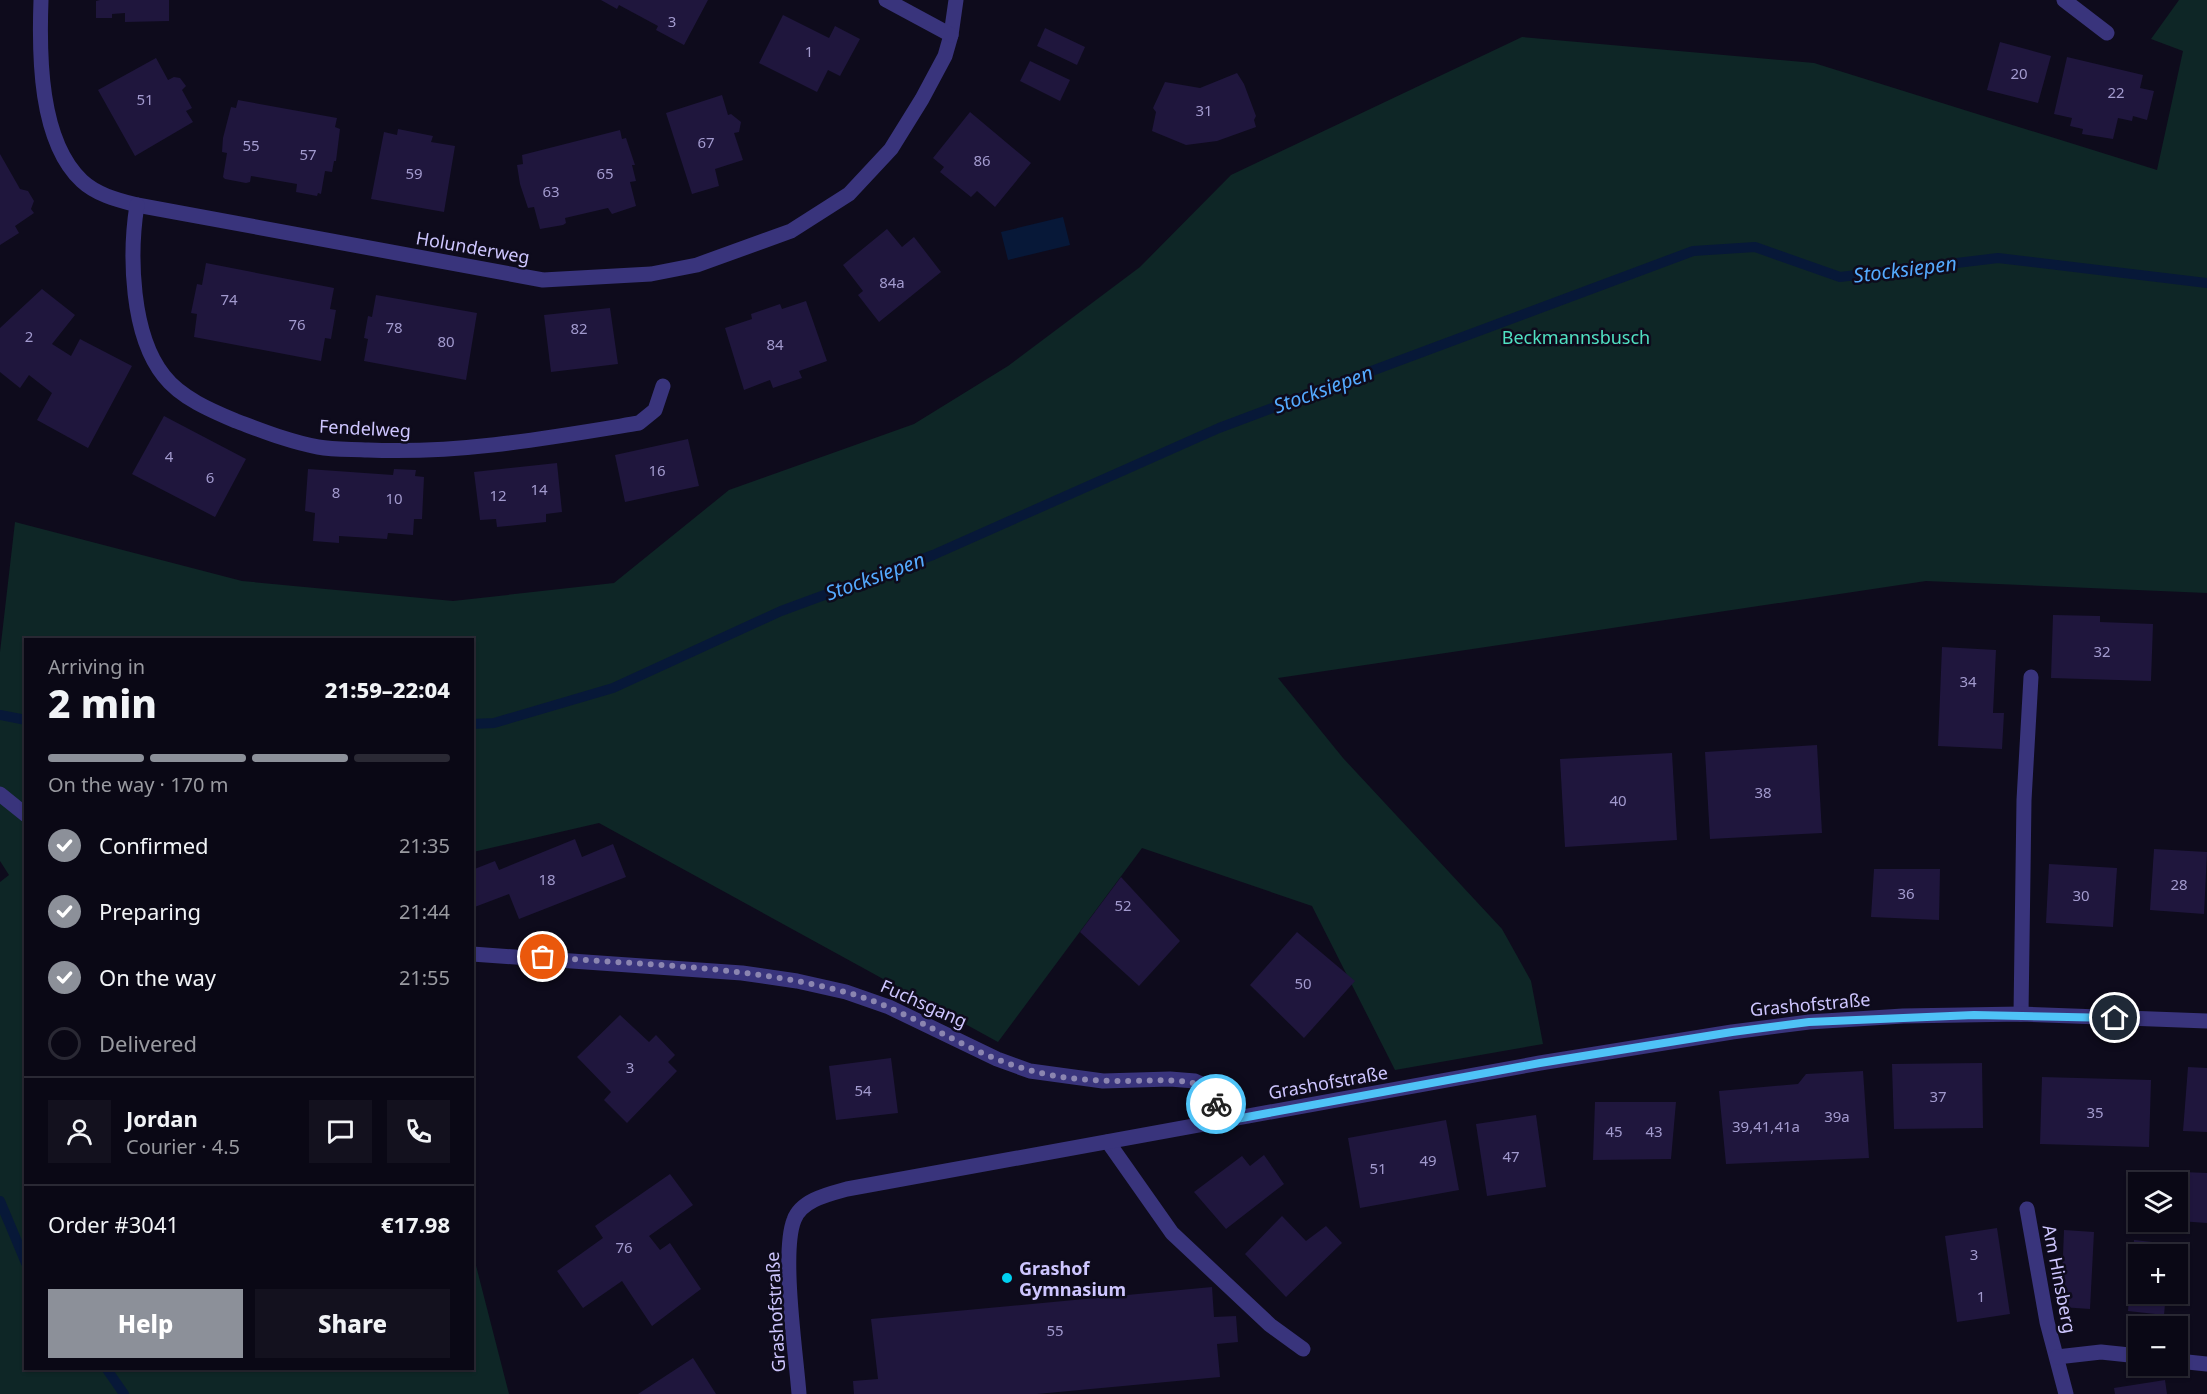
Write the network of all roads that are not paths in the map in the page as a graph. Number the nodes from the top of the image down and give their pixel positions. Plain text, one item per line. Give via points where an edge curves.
1 (41, 0) edge
2 (886, 0) edge
3 (956, 0) edge
4 (2064, 0) edge
5 (2107, 33) dead end
6 (951, 35) junction
7 (137, 205) junction
8 (663, 386) dead end
9 (2031, 677) dead end
10 (0, 794) edge
11 (24, 813) edge
12 (474, 954) edge
13 (2021, 1014) junction
14 (2207, 1021) edge
15 (1220, 1122) junction
16 (1108, 1142) junction
17 (2027, 1209) dead end
18 (1303, 1349) dead end
19 (2128, 1355) edge
20 (2057, 1357) junction
21 (2188, 1362) edge
22 (2207, 1364) edge
23 (799, 1394) edge
24 (2066, 1394) edge

1 - 7 street, Holunderweg via 39,44 47,110 64,159 83,182 109,198
2 - 6 street
3 - 6 street, Holunderweg
4 - 5 street
6 - 7 street, Holunderweg via 945,56 891,149 849,194 791,231 685,267 651,274 543,280
7 - 8 street, Fendelweg via 133,231 137,310 148,348 164,376 189,398 270,434 319,447 402,452 487,448 639,423 655,410
9 - 13 street via 2024,800
10 - 11 street
12 - 15 street, Fuchsgang via 742,973 846,992 889,1007 1030,1071 1103,1081 1196,1081 1213,1089
13 - 14 street, Grashofstraße
13 - 15 street, Grashofstraße via 1903,1016 1732,1032
15 - 16 street, Grashofstraße
16 - 18 street via 1172,1233 1270,1325
16 - 23 street, Grashofstraße via 847,1189 806,1204 794,1219 789,1265
17 - 20 street, Am Hinsberg
19 - 20 street, Am Hinsberg via 2101,1352
20 - 24 street, Am Hinsberg
21 - 22 street

